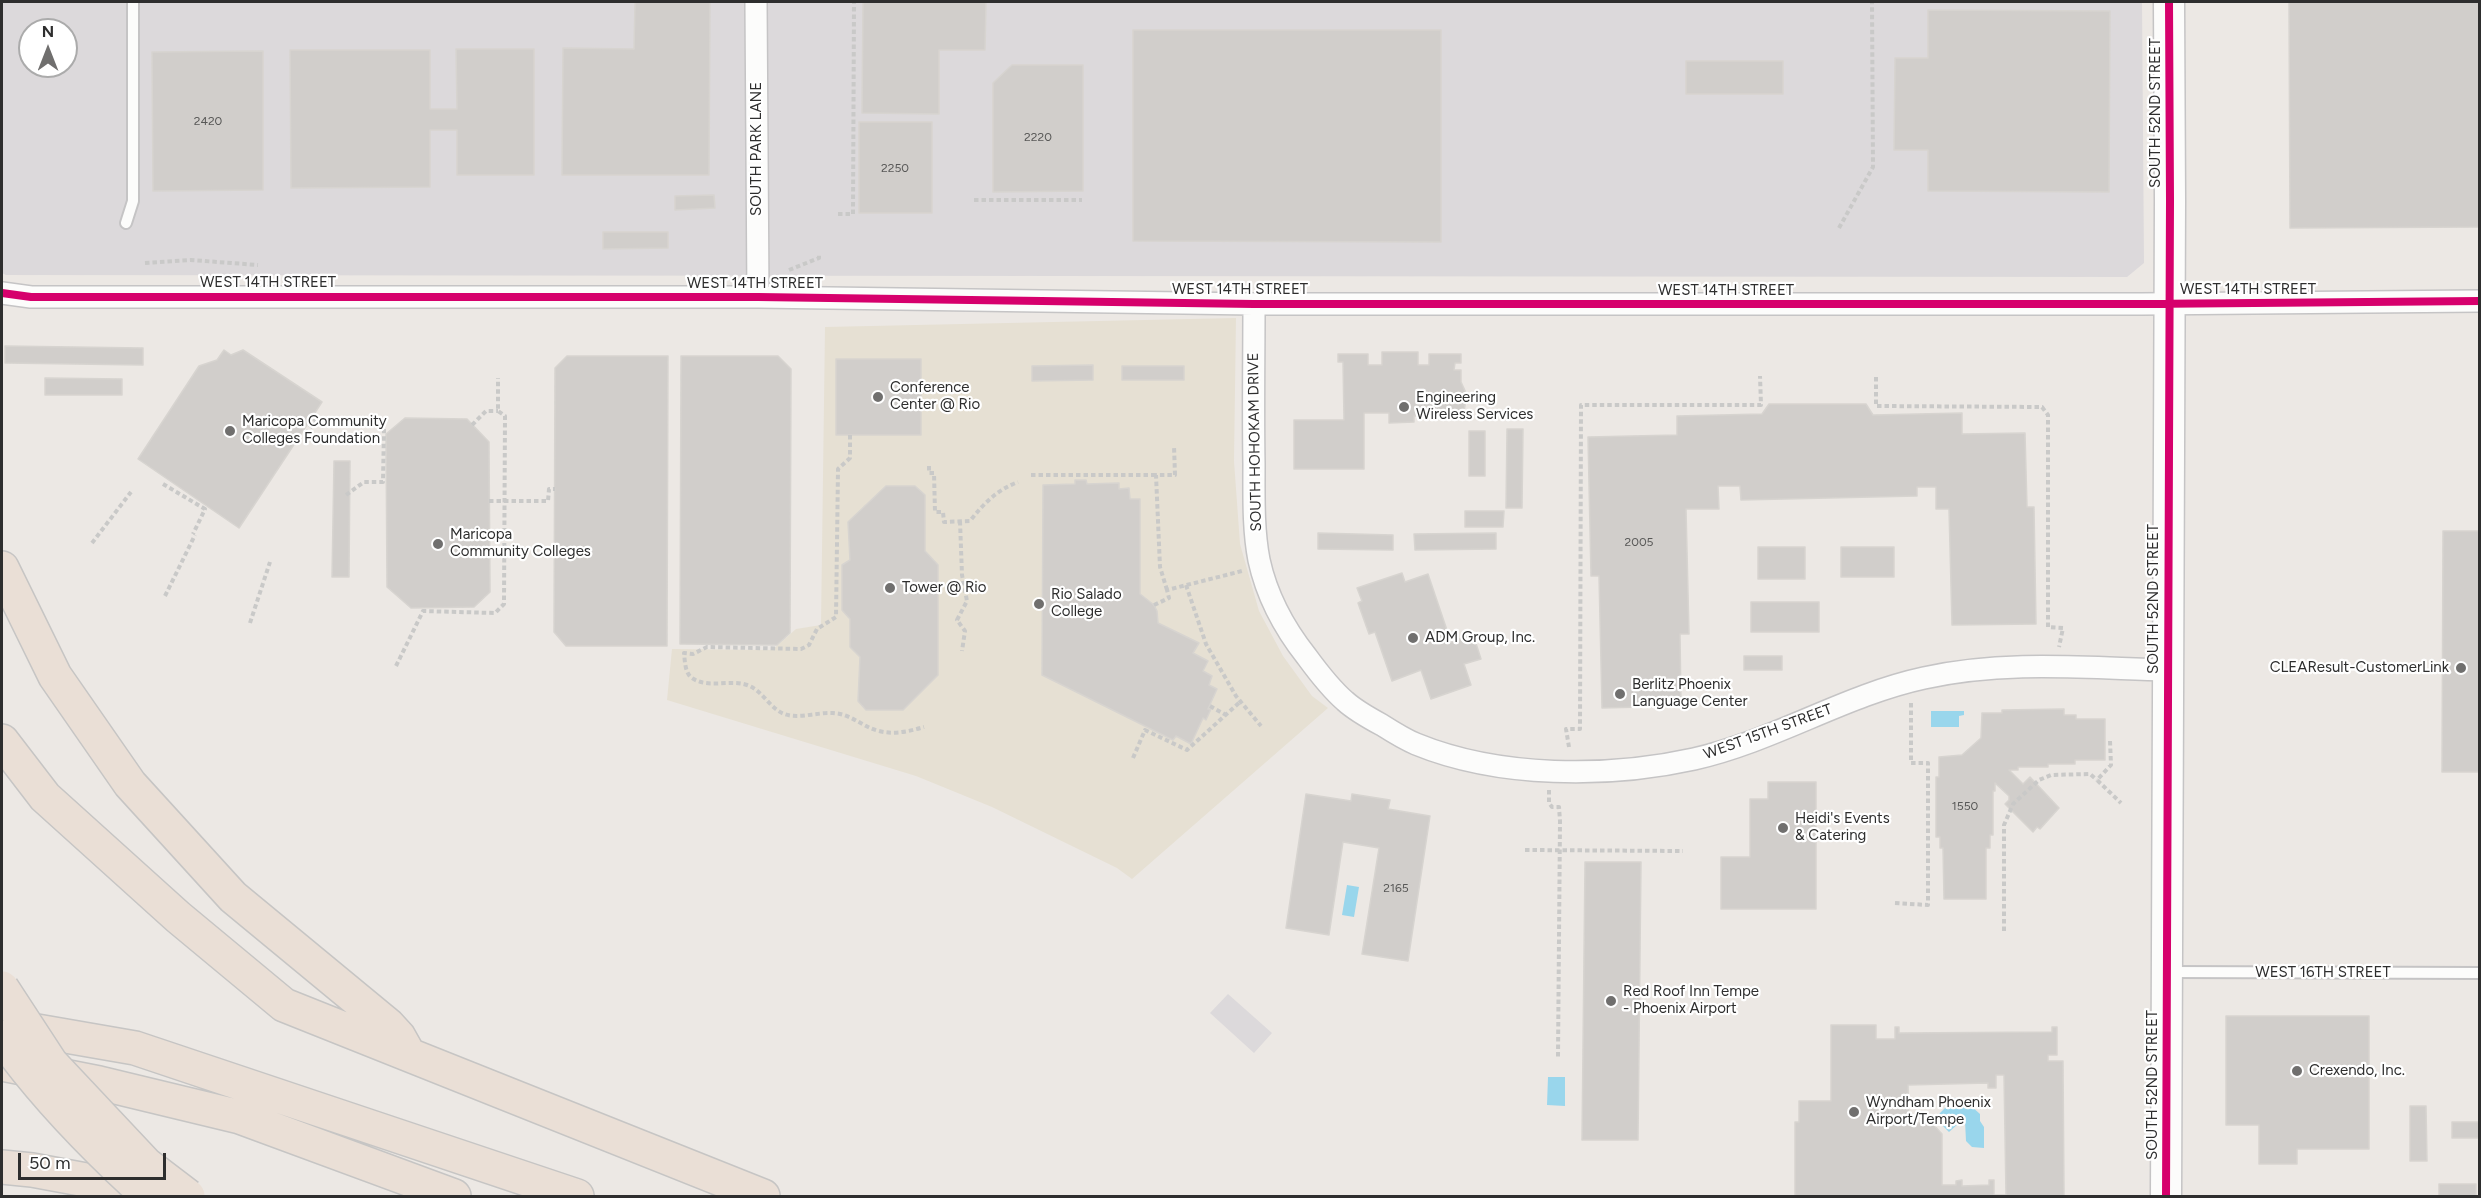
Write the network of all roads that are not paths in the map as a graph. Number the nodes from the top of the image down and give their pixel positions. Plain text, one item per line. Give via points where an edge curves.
1 (133, 2) edge
2 (756, 2) edge
3 (2169, 2) edge
4 (126, 223) dead end
5 (2, 293) edge
6 (758, 297) junction
7 (2480, 301) edge
8 (1254, 303) junction
9 (2169, 304) junction
10 (2, 568) edge
11 (2167, 670) junction
12 (1318, 673) joint
13 (2, 741) edge
14 (2166, 972) junction
15 (2480, 973) edge
16 (2, 988) edge
17 (2, 1025) edge
18 (2, 1037) edge
19 (409, 1054) junction
20 (2, 1064) edge
21 (2, 1167) edge
22 (148, 1197) edge
23 (172, 1197) edge
24 (188, 1197) edge
25 (454, 1197) edge
26 (577, 1197) edge
27 (763, 1197) edge
28 (2166, 1197) edge

1 - 4 lane via 133,201
2 - 6 street, SOUTH PARK LANE
3 - 9 main road, SOUTH 52ND STREET
5 - 6 street, WEST 14TH STREET via 31,297
6 - 8 street, WEST 14TH STREET
7 - 9 street, WEST 14TH STREET
8 - 9 street, WEST 14TH STREET
8 - 12 street, SOUTH HOHOKAM DRIVE via 1254,520 1259,560 1271,601 1290,636
9 - 11 main road, SOUTH 52ND STREET
10 - 19 highway via 55,676 130,784 233,897 388,1025
11 - 12 street, WEST 15TH STREET via 2035,665 1974,669 1894,685 1780,731 1694,759 1637,768 1551,770 1461,759 1414,743 1362,714
11 - 14 main road, SOUTH 52ND STREET
13 - 19 highway via 45,797 178,917 284,1005
14 - 15 lane, WEST 16TH STREET
14 - 28 main road, SOUTH 52ND STREET
16 - 24 highway, bridge via 51,1063 146,1164
17 - 26 highway via 135,1048
18 - 22 highway, bridge via 47,1097
19 - 27 highway
20 - 25 highway via 240,1117
21 - 23 highway

